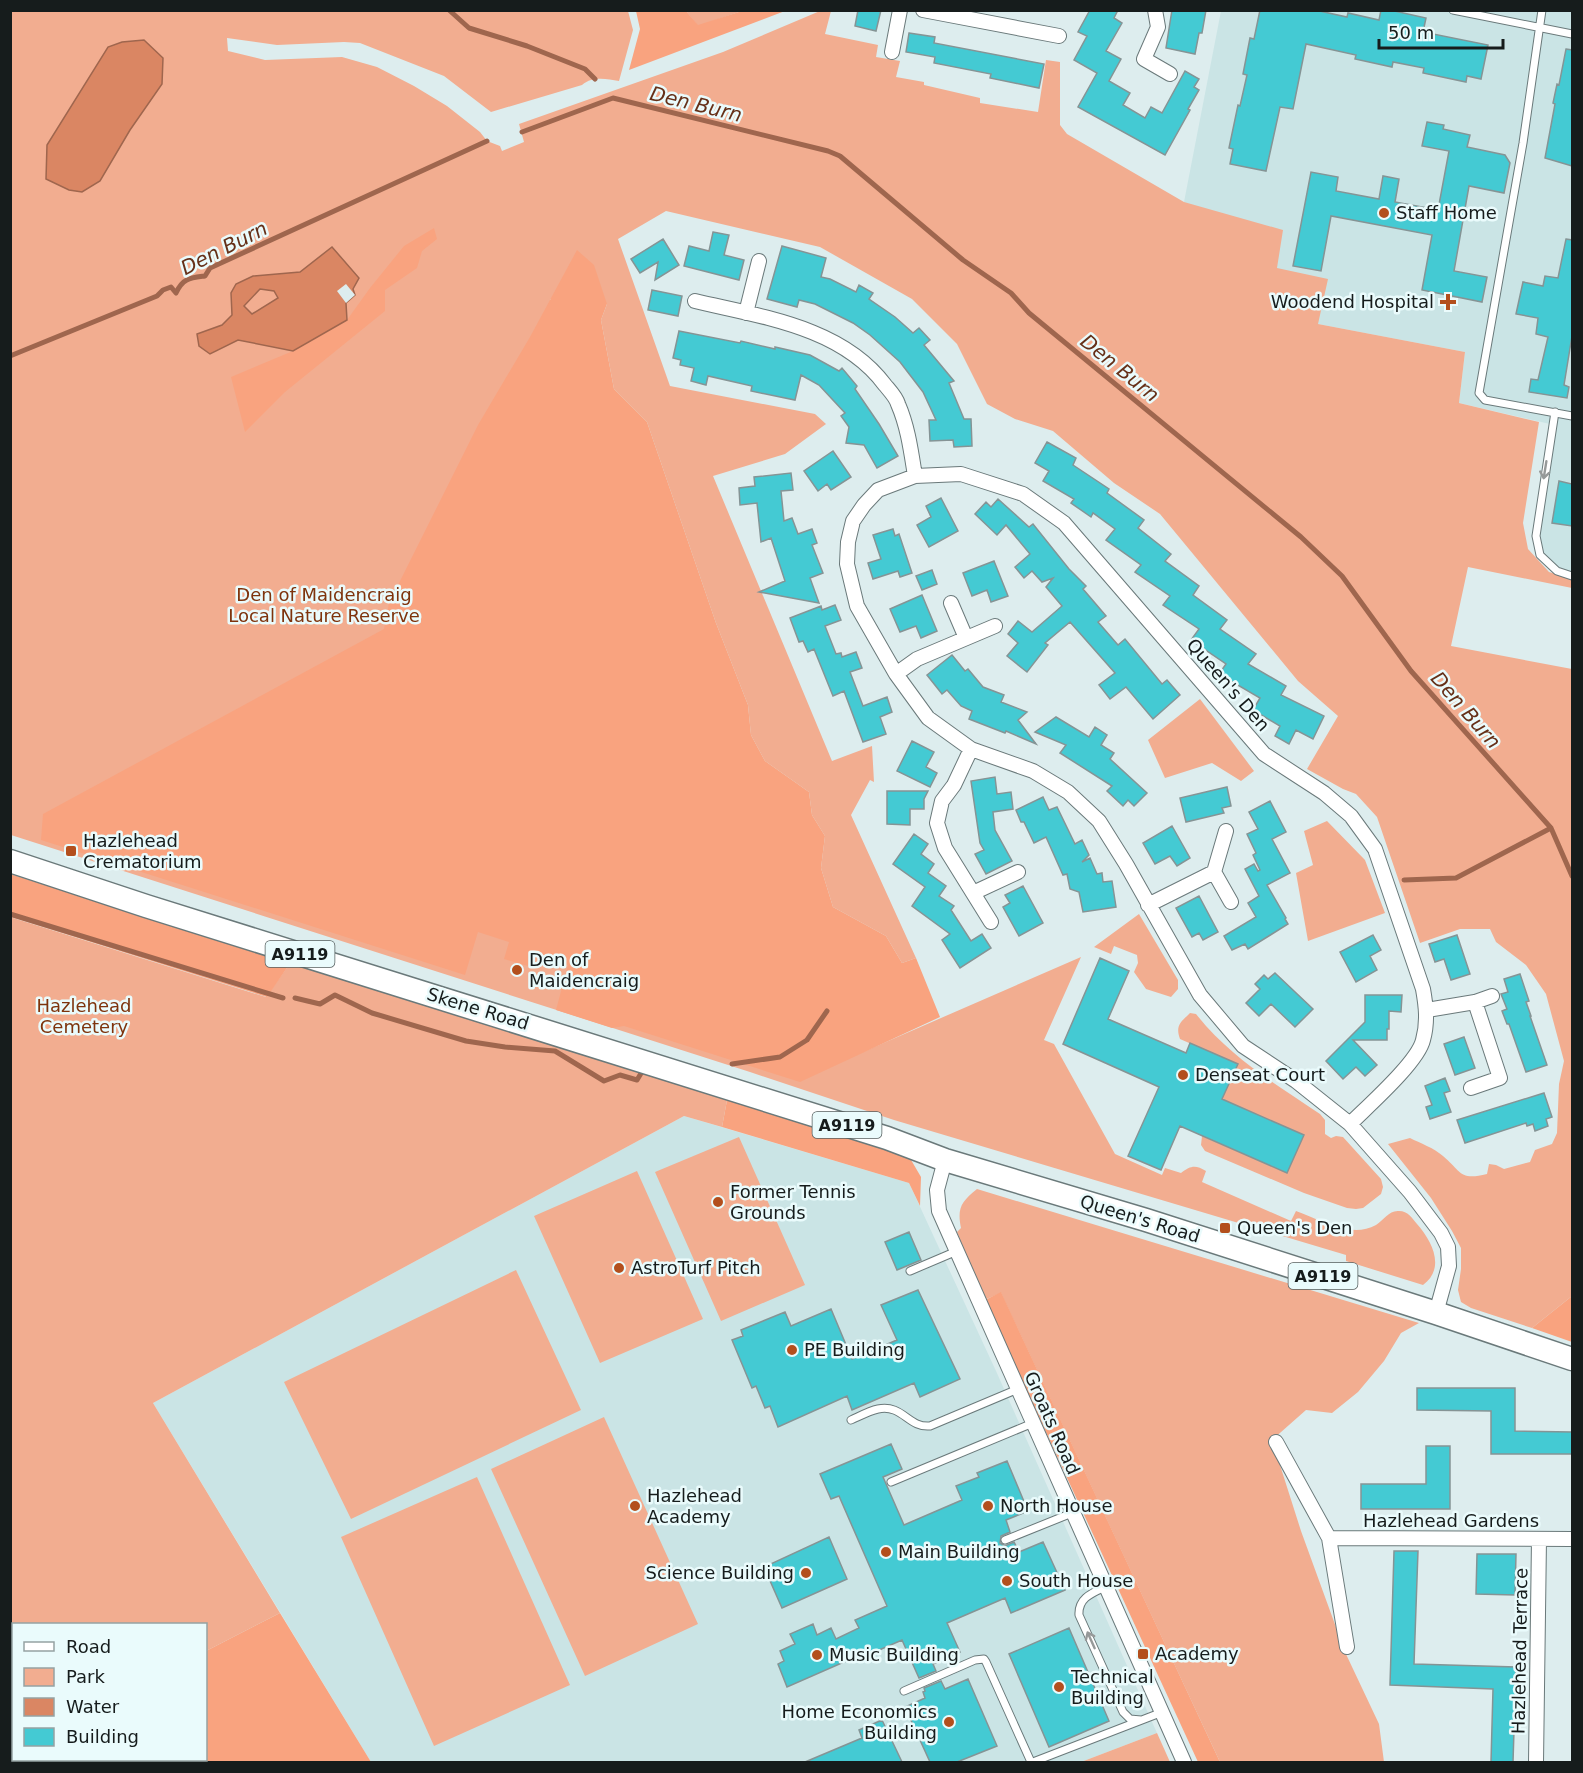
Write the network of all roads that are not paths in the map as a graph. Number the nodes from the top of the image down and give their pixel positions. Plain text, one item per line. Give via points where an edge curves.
1 (900, 10) edge
2 (923, 10) edge
3 (1155, 10) edge
4 (1453, 10) edge
5 (1542, 10) edge
6 (1539, 28) junction
7 (1572, 34) edge
8 (1059, 36) dead end
9 (892, 52) dead end
10 (1170, 74) dead end
11 (759, 261) dead end
12 (695, 302) dead end
13 (746, 313) junction
14 (1555, 412) junction
15 (1572, 416) edge
16 (915, 476) junction
17 (1572, 576) edge
18 (951, 603) dead end
19 (995, 626) dead end
20 (966, 638) junction
21 (896, 674) junction
22 (971, 749) junction
23 (1226, 831) dead end
24 (10, 861) edge
25 (1018, 872) dead end
26 (1214, 872) junction
27 (973, 893) junction
28 (1231, 902) dead end
29 (1148, 905) junction
30 (991, 922) dead end
31 (1492, 996) dead end
32 (1475, 1002) junction
33 (1427, 1010) junction
34 (1471, 1088) dead end
35 (1350, 1124) junction
36 (945, 1160) junction
37 (957, 1251) junction
38 (910, 1270) dead end
39 (1436, 1313) junction
40 (1572, 1359) edge
41 (1017, 1389) junction
42 (851, 1420) dead end
43 (1033, 1423) junction
44 (1276, 1442) dead end
45 (891, 1482) dead end
46 (1072, 1513) junction
47 (1329, 1538) junction
48 (1539, 1539) junction
49 (1572, 1539) edge
50 (1005, 1540) dead end
51 (1105, 1587) junction
52 (1347, 1647) dead end
53 (904, 1691) dead end
54 (1160, 1713) junction
55 (1141, 1720) junction
56 (1032, 1762) edge
57 (1184, 1762) edge
58 (1536, 1762) edge

1 - 9 street
2 - 8 street
3 - 10 street via 1158,27 1144,59
4 - 6 lane
5 - 6 lane
6 - 7 lane
6 - 14 lane via 1524,143 1479,393 1485,400
11 - 13 street
12 - 13 street
13 - 16 street via 805,329 843,346 875,371 898,401
14 - 15 lane
14 -> 17 lane via 1536,536 1540,555 1557,571
16 - 21 street, Queen's Den via 878,490 853,521 848,542 847,564 857,606
16 - 33 street, Queen's Den via 961,474 1023,494 1064,523 1264,754 1324,793 1351,816 1375,849
18 - 20 street
19 - 20 street
20 - 21 street via 917,659
21 - 22 street, Queen's Den via 928,718
22 - 27 street via 942,801 937,823 945,848
22 - 29 street, Queen's Den via 1033,771 1068,792 1099,821
23 - 26 street
24 - 36 main road, Skene Road / A9119 via 887,1138
25 - 27 street
26 - 28 street
26 - 29 street
27 - 30 street
29 - 35 street, Queen's Den via 1200,995 1243,1046
31 - 32 street
32 - 33 street
32 - 34 street via 1500,1078
33 - 35 street, Queen's Den via 1423,1042 1411,1060
35 - 39 street, Queen's Den via 1410,1192 1448,1247 1449,1266
36 - 37 street, Groats Road via 937,1190 939,1211
36 - 39 main road, Queen's Road / A9119
37 - 38 lane
37 - 41 street, Groats Road
39 - 40 main road, Queen's Road / A9119
41 - 42 lane via 930,1426 915,1424 889,1408
41 - 43 street, Groats Road
43 - 45 lane
43 - 46 street, Groats Road
44 - 47 street
46 - 50 lane
46 - 51 street, Groats Road
47 - 48 street, Hazlehead Gardens
47 - 52 street
48 - 49 street, Hazlehead Gardens
48 - 58 street, Hazlehead Terrace
51 - 54 street, Groats Road
55 -> 51 lane via 1130,1719 1123,1712 1080,1615 1082,1600
53 - 56 lane via 984,1659
54 - 55 lane
54 - 57 street, Groats Road
55 - 56 lane

